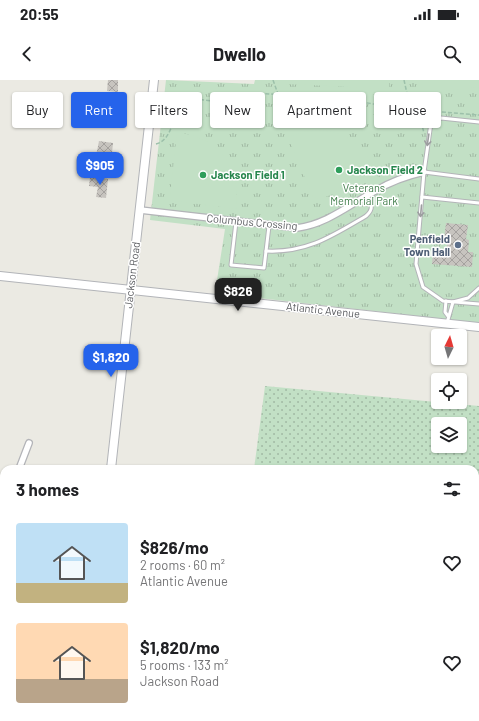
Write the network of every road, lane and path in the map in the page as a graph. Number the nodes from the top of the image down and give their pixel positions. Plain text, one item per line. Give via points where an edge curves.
1 (154, 80) edge
2 (273, 80) edge
3 (404, 80) edge
4 (277, 92) edge
5 (407, 92) edge
6 (273, 94) edge
7 (441, 112) edge
8 (479, 116) edge
9 (479, 122) edge
10 (423, 128) edge
11 (423, 140) dead end
12 (156, 144) dead end
13 (424, 172) junction
14 (479, 179) edge
15 (367, 195) junction
16 (422, 197) junction
17 (479, 203) edge
18 (140, 210) junction
19 (236, 222) junction
20 (269, 226) junction
21 (266, 252) junction
22 (0, 276) edge
23 (479, 288) edge
24 (130, 290) junction
25 (446, 301) junction
26 (453, 302) junction
27 (479, 304) edge
28 (448, 320) junction
29 (479, 327) edge
30 (29, 443) dead end
31 (21, 465) edge
32 (110, 465) edge

1 - 18 main road, Jackson Road
2 - 4 path
3 - 5 path
6 - 12 path via 256,92 211,101 190,98 178,103 169,132
7 - 8 path
9 -> 13 lane via 441,118 433,121
10 - 11 path
13 - 14 lane
13 - 15 street, Columbus Crossing via 406,176
13 - 16 lane
15 - 20 street, Columbus Crossing via 339,213 309,226
15 - 21 lane via 372,207 371,212 330,237 303,248 285,252
16 - 17 lane
16 -> 25 lane via 416,264 423,286
18 - 19 street, Columbus Crossing
18 - 24 main road, Jackson Road
19 - 20 street, Columbus Crossing
19 - 21 lane via 231,265 264,268
20 - 21 lane
22 - 24 main road, Atlantic Avenue
23 - 26 lane via 468,298
24 - 28 main road, Atlantic Avenue
24 - 32 main road, Jackson Road
25 - 26 lane
25 - 28 lane via 445,312
26 - 27 lane
26 - 28 lane
28 - 29 main road, Atlantic Avenue
30 - 31 street

